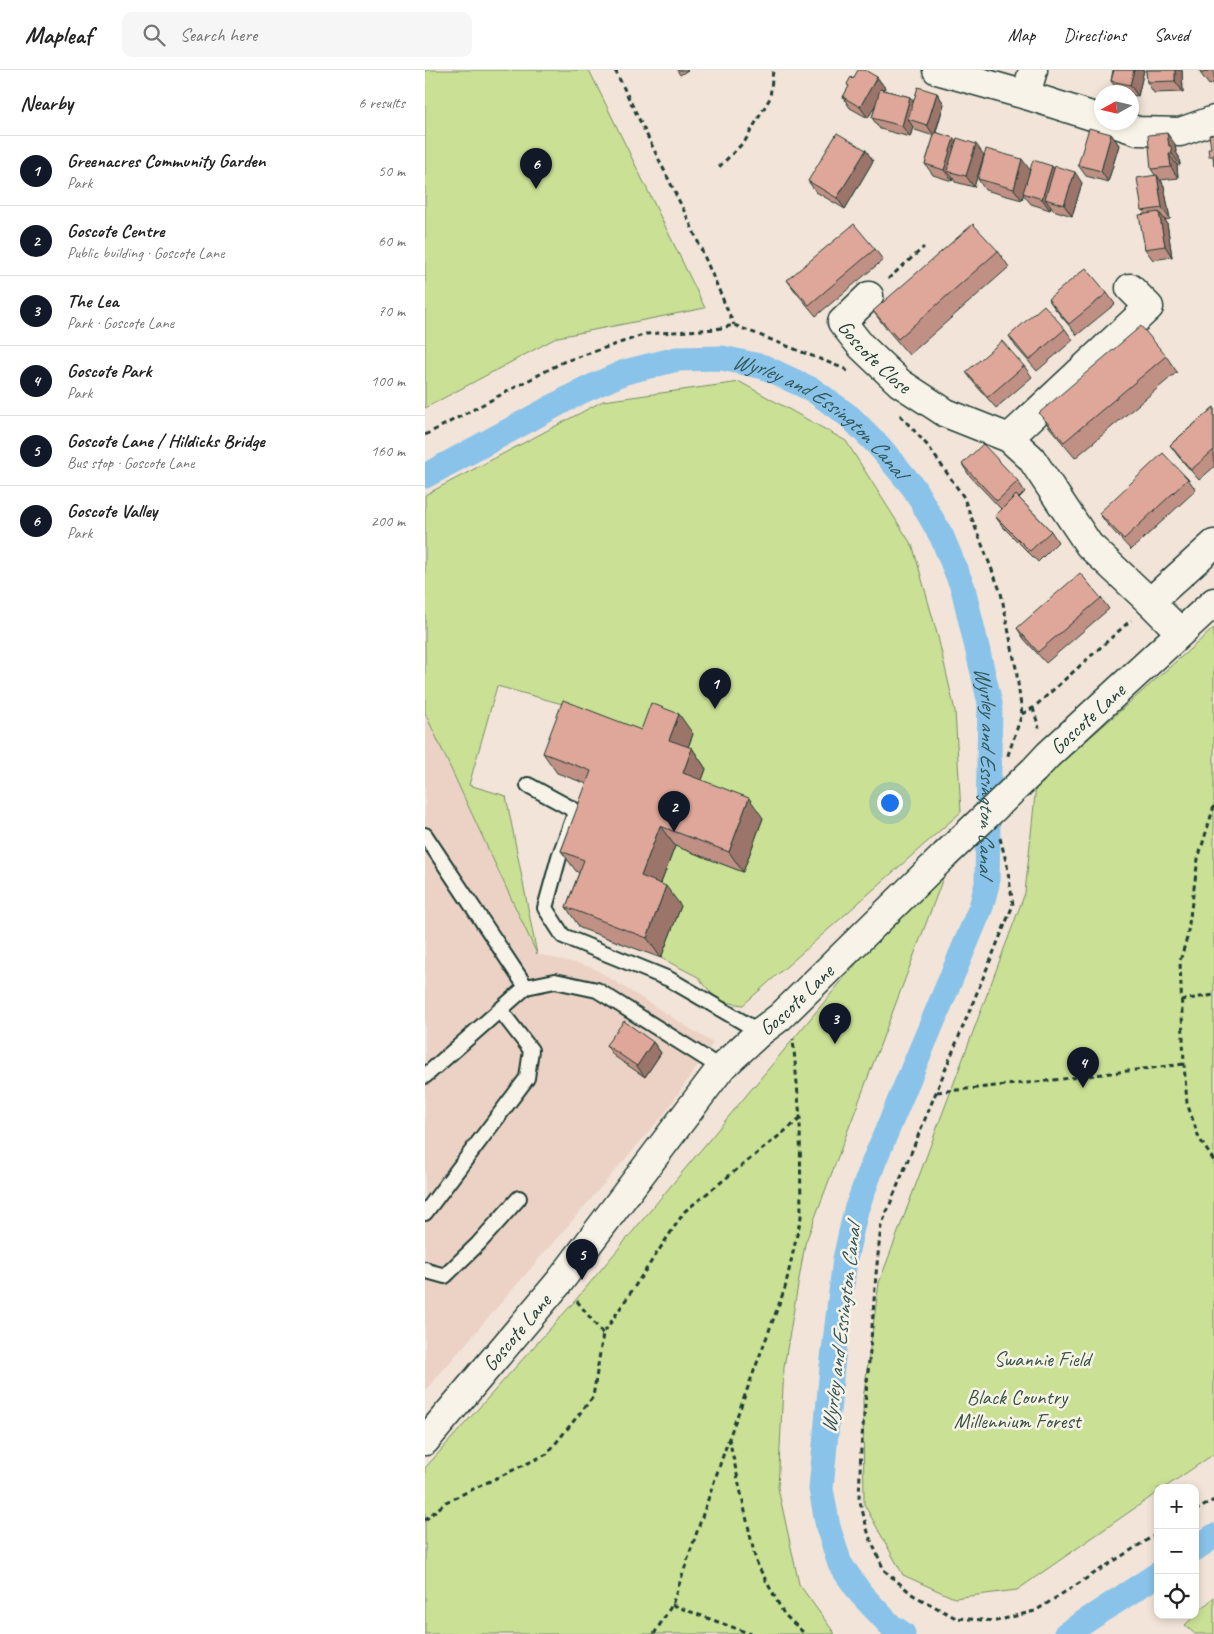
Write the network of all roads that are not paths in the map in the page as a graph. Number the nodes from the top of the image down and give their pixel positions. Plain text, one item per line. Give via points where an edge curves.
1 (937, 70) edge
2 (1030, 82) edge
3 (1094, 115) edge
4 (1214, 120) edge
5 (1135, 130) edge
6 (1130, 288) dead end
7 (869, 296) road end
8 (1009, 438) junction
9 (1214, 544) edge
10 (1150, 602) junction
11 (1214, 602) edge
12 (1180, 632) junction
13 (528, 786) dead end
14 (425, 835) edge
15 (526, 987) junction
16 (500, 1010) junction
17 (770, 1025) junction
18 (721, 1068) junction
19 (425, 1076) edge
20 (519, 1198) dead end
21 (425, 1213) edge
22 (425, 1269) edge
23 (425, 1441) edge

1 - 2 street
2 - 3 street
4 - 5 street via 1180,132
6 - 8 street via 1149,307
7 - 8 street, Goscote Close via 842,322 861,346 900,383 946,413
8 - 10 street, Goscote Close via 1031,458 1089,545
9 - 10 street
10 - 12 street, Goscote Close
11 - 12 street, Goscote Lane
12 - 17 street, Goscote Lane, bridge via 1048,755
13 - 17 lane via 576,811 545,908 563,936
14 - 15 lane
15 - 16 lane
15 - 18 lane via 555,981 597,990
16 - 19 lane
16 - 21 lane via 531,1050 527,1078
17 - 18 street, Goscote Lane
18 - 23 street, Goscote Lane via 560,1281
20 - 22 lane via 445,1276

